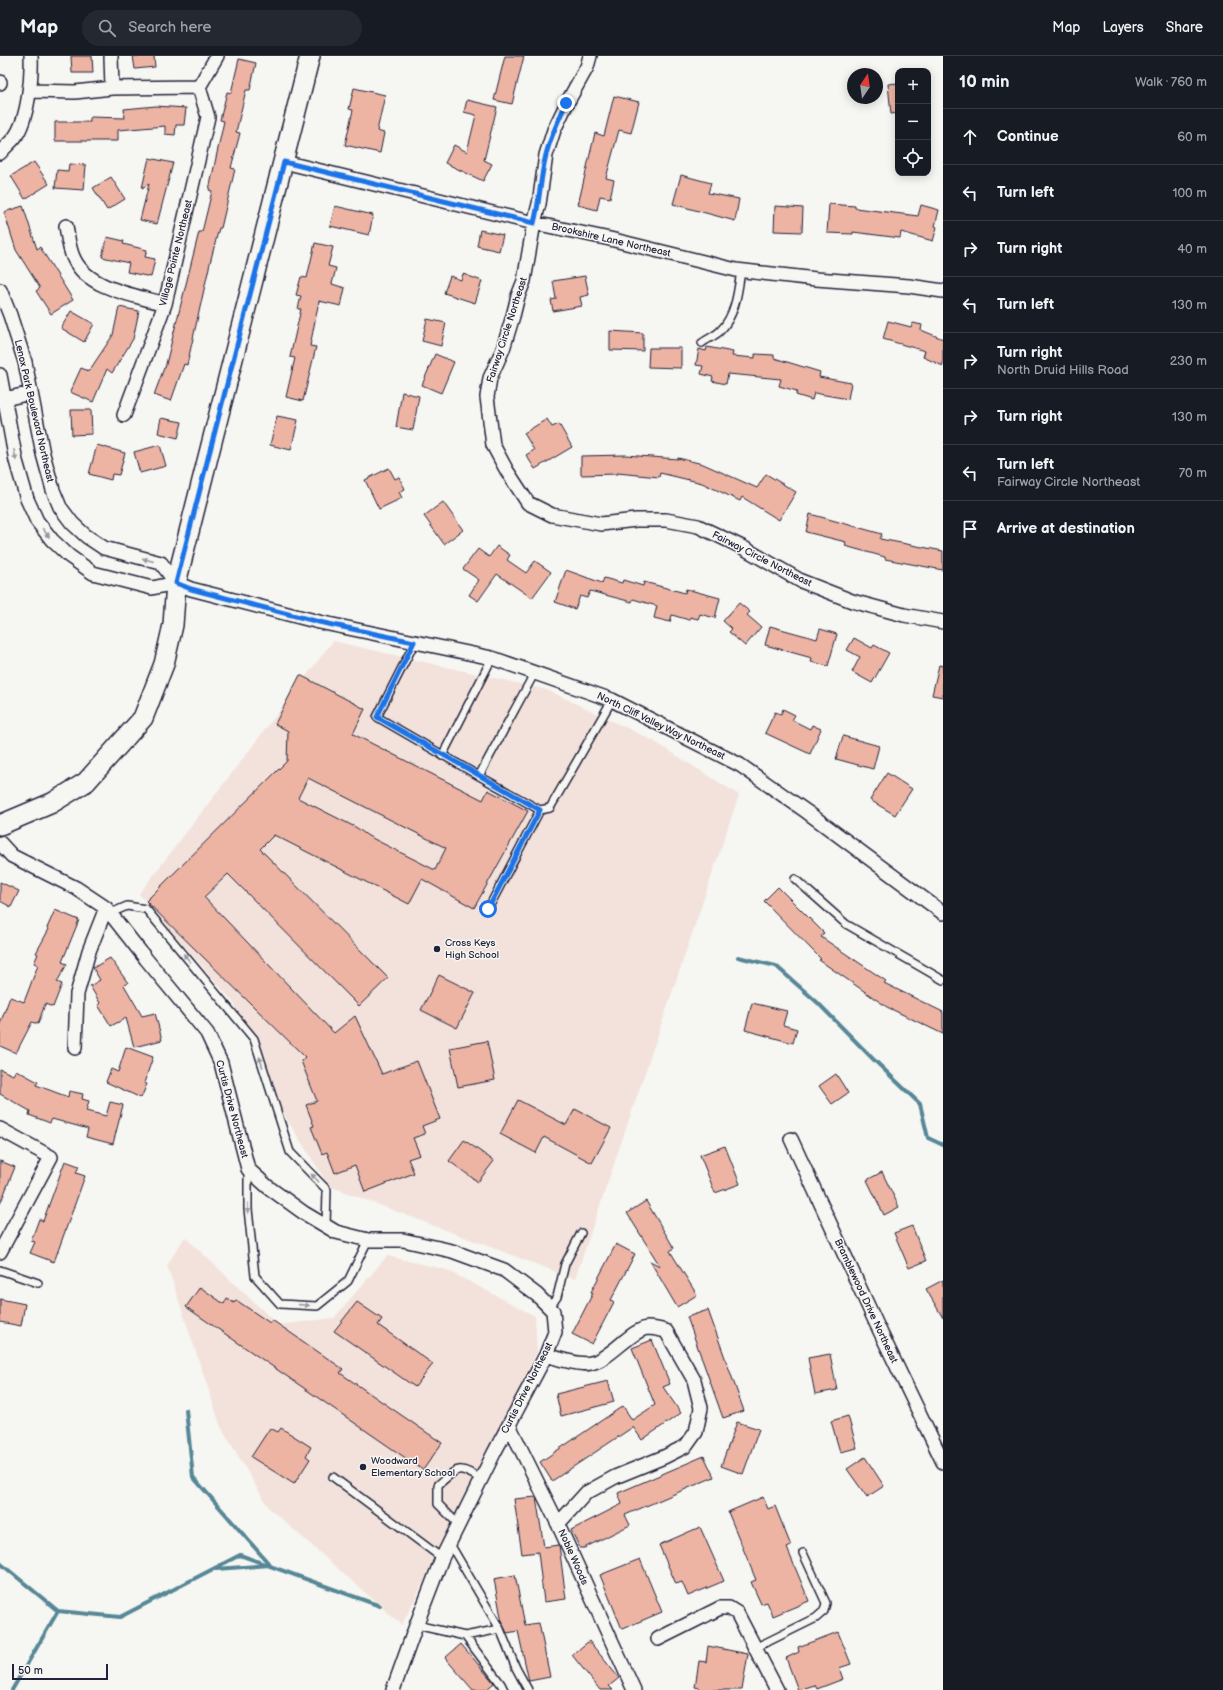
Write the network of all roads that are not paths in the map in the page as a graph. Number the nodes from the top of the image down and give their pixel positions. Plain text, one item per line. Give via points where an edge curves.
1 (31, 56) edge
2 (111, 56) edge
3 (217, 56) edge
4 (310, 56) edge
5 (590, 56) edge
6 (199, 87) junction
7 (112, 88) junction
8 (29, 91) junction
9 (0, 152) edge
10 (284, 162) junction
11 (534, 223) junction
12 (66, 226) dead end
13 (741, 270) junction
14 (0, 290) edge
15 (943, 291) edge
16 (164, 304) junction
17 (702, 343) dead end
18 (0, 375) edge
19 (31, 394) junction
20 (3, 400) edge
21 (124, 415) dead end
22 (176, 583) junction
23 (943, 622) edge
24 (414, 642) junction
25 (492, 658) junction
26 (535, 672) junction
27 (612, 700) junction
28 (442, 756) junction
29 (479, 776) junction
30 (540, 810) junction
31 (0, 825) edge
32 (0, 843) edge
33 (795, 879) dead end
34 (488, 909) dead end
35 (109, 910) junction
36 (943, 913) edge
37 (943, 980) edge
38 (76, 1048) dead end
39 (0, 1129) edge
40 (791, 1139) dead end
41 (248, 1169) junction
42 (326, 1226) junction
43 (581, 1234) dead end
44 (368, 1240) junction
45 (0, 1252) edge
46 (0, 1270) edge
47 (38, 1283) dead end
48 (550, 1307) junction
49 (546, 1355) junction
50 (509, 1425) junction
51 (943, 1462) edge
52 (333, 1477) dead end
53 (481, 1480) junction
54 (558, 1524) junction
55 (459, 1525) junction
56 (450, 1544) junction
57 (803, 1553) dead end
58 (442, 1558) junction
59 (417, 1623) junction
60 (500, 1629) junction
61 (465, 1636) junction
62 (658, 1639) dead end
63 (755, 1648) junction
64 (393, 1690) edge
65 (504, 1690) edge
66 (528, 1690) edge
67 (634, 1690) edge
68 (777, 1690) edge

1 - 8 street via 32,75
2 - 7 street
3 - 6 street
4 - 10 main road
5 - 11 street, Fairway Circle Northeast via 587,67 566,103 552,136 546,155
6 - 7 street
6 - 16 street, Village Pointe Northeast via 208,117
7 - 8 street via 75,92
8 - 9 street via 26,109 16,136
10 - 11 street, Brookshire Lane Northeast
10 - 22 main road
11 - 13 street, Brookshire Lane Northeast
11 - 23 street, Fairway Circle Northeast via 524,281 503,349 490,378 487,397 493,446 528,503 552,515 601,524 666,520 698,526 742,547 801,581 852,601
12 - 16 street via 74,260 86,276 100,285
13 - 15 street, Brookshire Lane Northeast
13 - 17 lane via 732,313 720,331
14 - 19 street, Lenox Park Boulevard Northeast via 25,362
16 - 21 street, Village Pointe Northeast
18 - 20 street
19 - 20 street
22 -> 19 street, Lenox Park Boulevard Northeast via 161,563 104,548 72,523 60,507 53,490 42,454
20 -> 22 street via 27,499 36,521 52,540 93,573 152,588
22 - 24 street, North Cliff Valley Way Northeast via 319,622
22 - 31 main road via 172,626 164,664 143,718 86,782 52,803
24 - 25 street, North Cliff Valley Way Northeast
24 - 28 lane via 377,717
25 - 26 street, North Cliff Valley Way Northeast
25 - 28 lane
26 - 27 street, North Cliff Valley Way Northeast
26 - 29 lane
27 - 30 lane via 550,808
27 - 36 street, North Cliff Valley Way Northeast via 740,765
28 - 29 lane
29 - 30 lane
30 - 34 lane
32 - 35 street, Curtis Drive Northeast via 12,856 76,888
33 - 37 lane via 846,924
35 - 38 street via 89,951 77,994
35 - 41 street, Curtis Drive Northeast via 207,1033 221,1063
42 -> 35 lane via 327,1190 290,1152 254,1039 146,909 127,906
39 - 45 street via 51,1157
40 - 51 street, Bramblewood Drive Northeast
41 - 42 street, Curtis Drive Northeast via 268,1187
41 -> 44 lane via 248,1209 255,1276 280,1304 317,1306 348,1280
42 - 44 street, Curtis Drive Northeast via 336,1232
43 - 48 lane via 565,1264 557,1297
44 - 48 street, Curtis Drive Northeast via 403,1240 452,1251 504,1270
46 - 47 lane
48 - 49 street, Curtis Drive Northeast via 553,1311 555,1332
49 - 50 street, Curtis Drive Northeast
49 - 54 street via 570,1362 591,1364 647,1328 666,1330 694,1380 701,1408 696,1432 686,1446 615,1477 586,1493
50 - 53 street, Curtis Drive Northeast
50 - 54 street, Noble Woods
52 - 58 lane
53 - 55 street, Curtis Drive Northeast
53 - 55 lane via 464,1470 454,1471 438,1485 438,1504
54 - 67 street, Noble Woods
55 - 56 street, Curtis Drive Northeast
56 - 58 street, Curtis Drive Northeast
56 - 60 lane
57 - 63 lane via 826,1603 824,1611 816,1618
58 - 59 street, Curtis Drive Northeast
59 - 61 lane
59 - 64 street, Curtis Drive Northeast
60 - 61 lane
60 - 66 lane
61 - 65 lane
62 - 63 street via 720,1608 729,1608 737,1613
63 - 68 street

